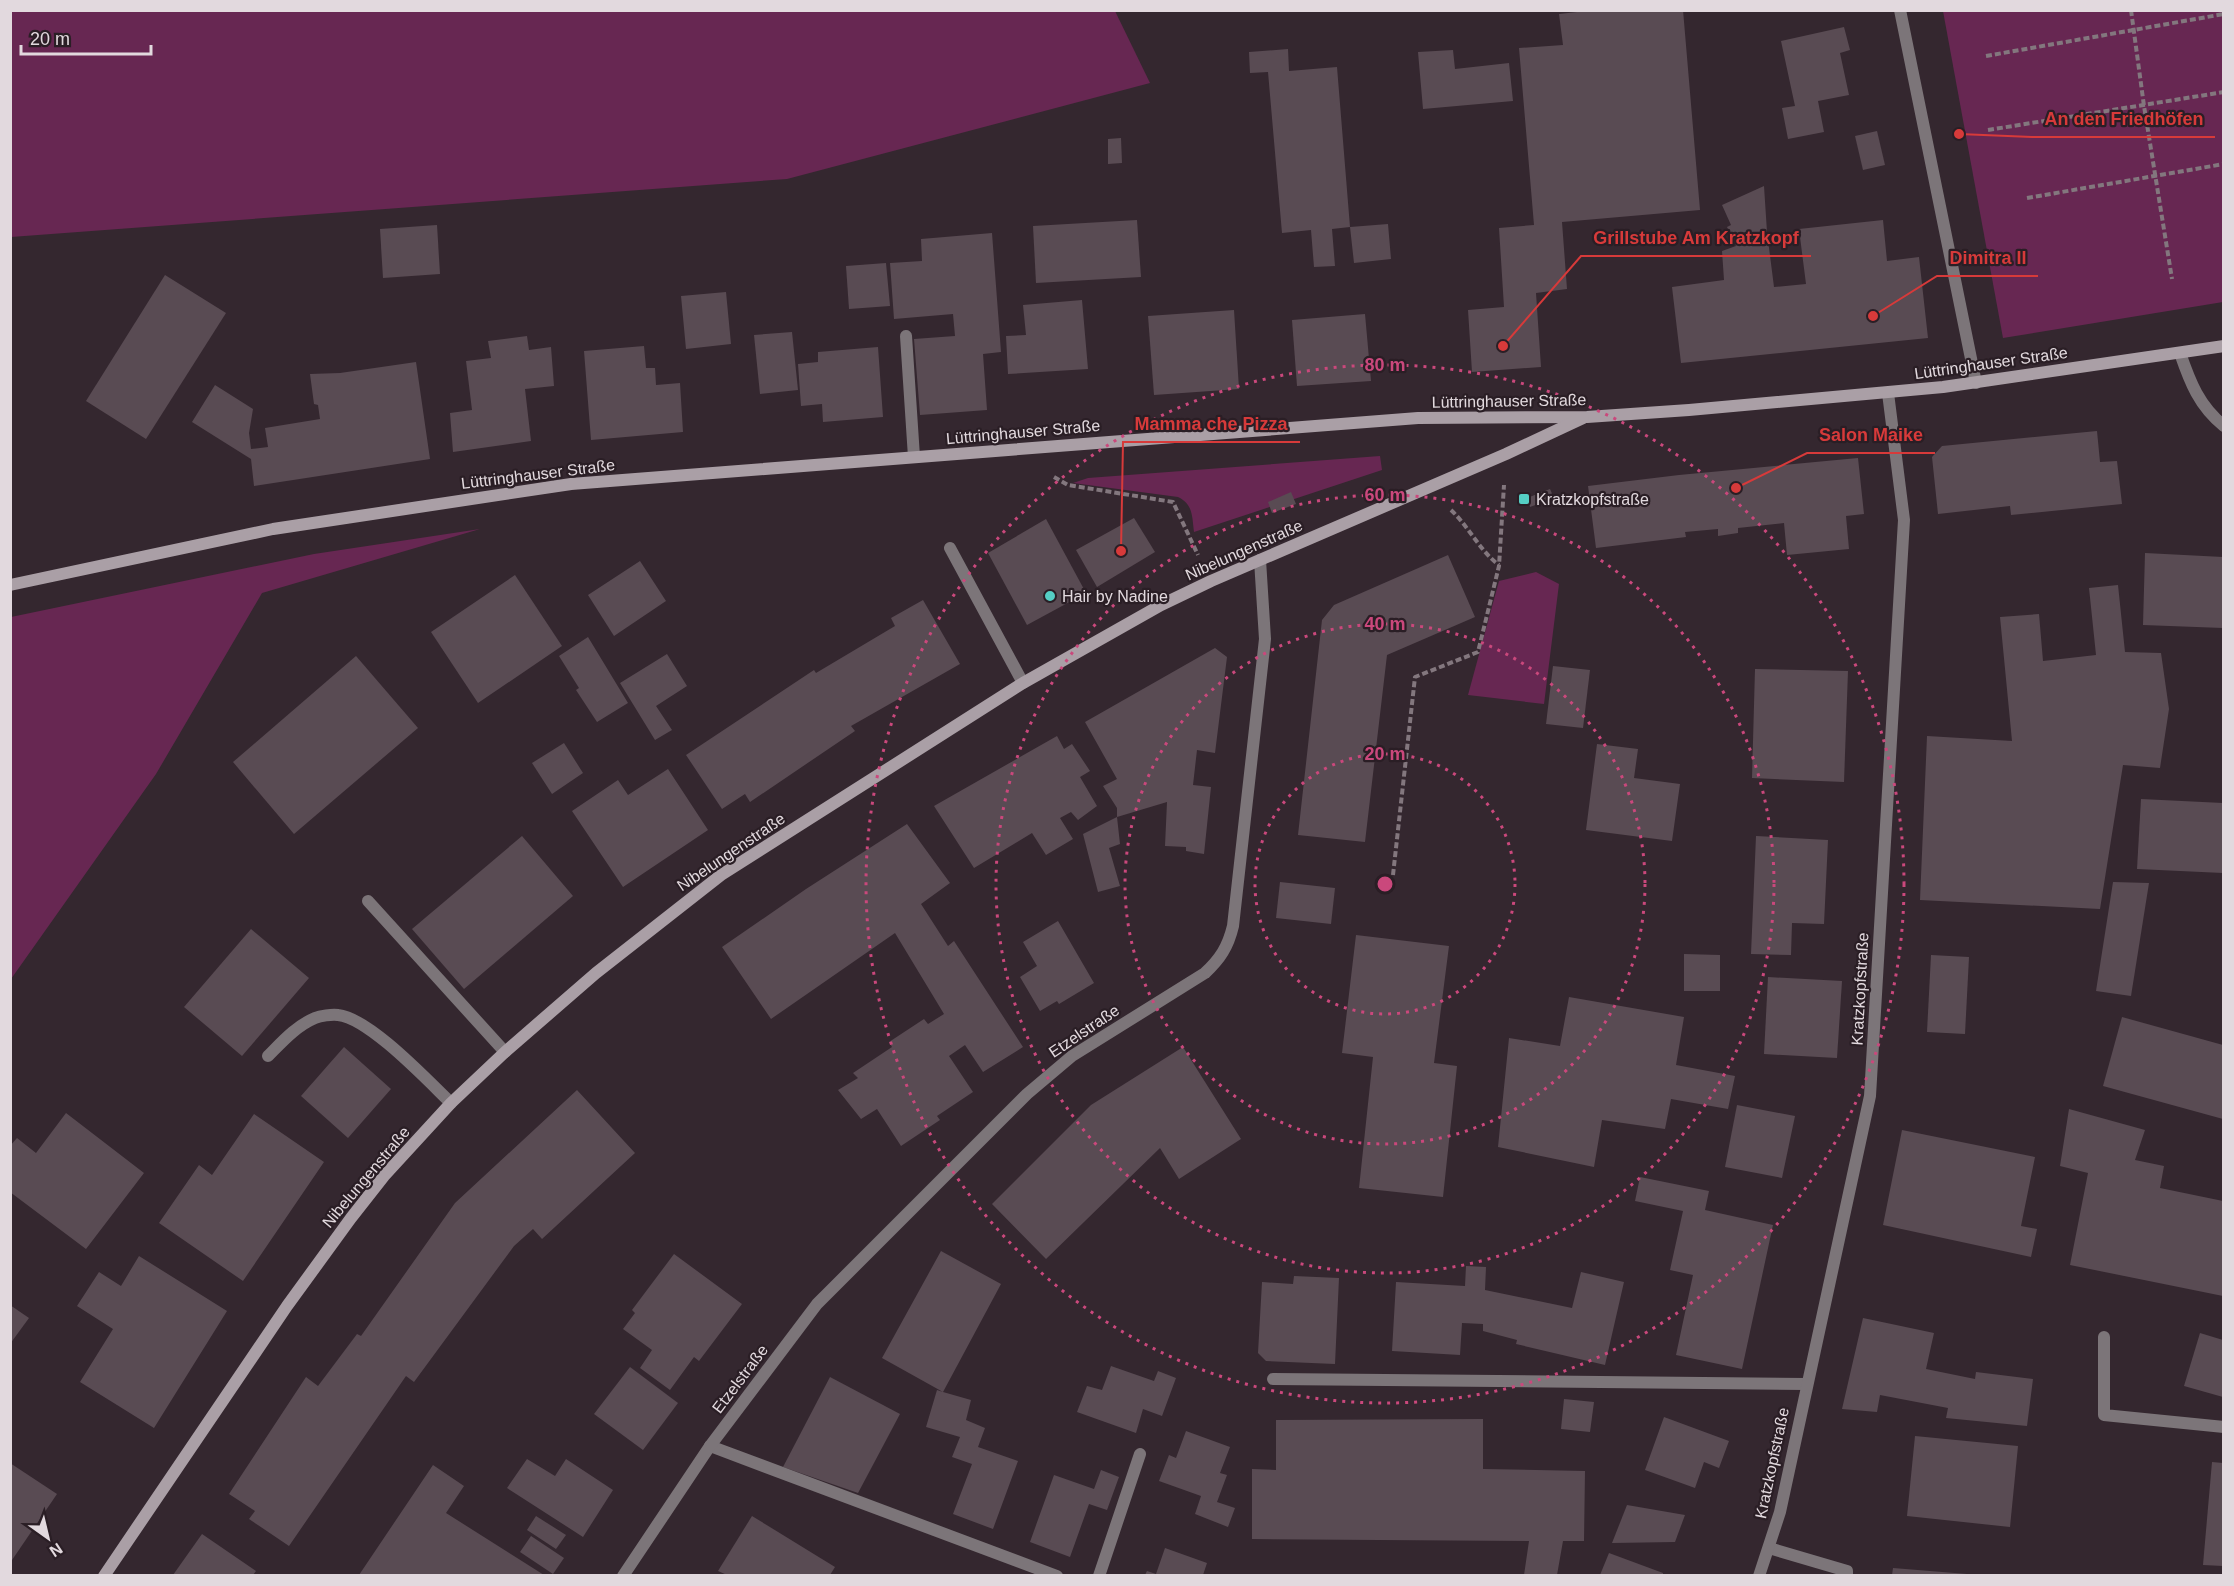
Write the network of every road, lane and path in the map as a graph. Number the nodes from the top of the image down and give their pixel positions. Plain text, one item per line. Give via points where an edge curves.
1 (1899, 10) edge
2 (2131, 10) edge
3 (2223, 15) edge
4 (2135, 31) junction
5 (1986, 56) dead end
6 (2223, 92) edge
7 (2144, 106) junction
8 (1989, 130) dead end
9 (2223, 164) edge
10 (2155, 175) junction
11 (2027, 198) dead end
12 (2172, 279) dead end
13 (906, 336) dead end
14 (2223, 346) edge
15 (2180, 353) junction
16 (1976, 383) junction
17 (1888, 393) junction
18 (1587, 417) junction
19 (2223, 426) edge
20 (1008, 449) junction
21 (1506, 454) junction
22 (914, 457) junction
23 (1429, 487) junction
24 (950, 548) dead end
25 (1260, 560) junction
26 (1499, 566) junction
27 (1210, 581) junction
28 (10, 585) edge
29 (1023, 683) junction
30 (1393, 874) dead end
31 (368, 901) dead end
32 (505, 1052) junction
33 (268, 1056) dead end
34 (451, 1103) junction
35 (2104, 1337) dead end
36 (1273, 1379) dead end
37 (1806, 1384) junction
38 (2223, 1427) edge
39 (710, 1446) junction
40 (1140, 1454) dead end
41 (1769, 1548) junction
42 (104, 1575) edge
43 (623, 1575) edge
44 (1057, 1575) edge
45 (1099, 1575) edge
46 (1759, 1575) edge
47 (1847, 1575) edge

1 - 16 street
2 - 4 path
3 - 4 path
4 - 5 path
4 - 7 path
6 - 7 path
7 - 8 path
7 - 10 path
9 - 10 path
10 - 11 path
10 - 12 path
13 - 22 street
14 - 15 main road, Lüttringhauser Straße
15 - 16 main road, Lüttringhauser Straße
15 - 19 street via 2195,393
16 - 17 main road, Lüttringhauser Straße
17 - 18 main road, Lüttringhauser Straße
17 - 37 street, Kratzkopfstraße via 1904,520 1870,1096
18 - 20 main road, Lüttringhauser Straße via 1418,418
18 - 21 main road, Nibelungenstraße
20 - 22 main road, Lüttringhauser Straße
20 - 27 path via 1068,485 1173,501
21 - 23 main road, Nibelungenstraße
21 - 26 path
22 - 28 main road, Lüttringhauser Straße via 571,484 273,528
23 - 25 main road, Nibelungenstraße
23 - 26 path
24 - 29 street
25 - 27 main road, Nibelungenstraße
25 - 39 street, Etzelstraße via 1265,639 1233,926 1230,942 1220,959 1072,1056 1027,1094 816,1304
26 - 30 path via 1478,652 1415,677
27 - 29 main road, Nibelungenstraße
29 - 32 main road, Nibelungenstraße via 721,875 596,973
31 - 32 street
32 - 34 main road, Nibelungenstraße
33 - 34 street via 294,1030 316,1017 338,1014 358,1022 384,1041
34 - 42 main road, Nibelungenstraße via 351,1218
35 - 38 street via 2104,1415
36 - 37 street
37 - 41 street, Kratzkopfstraße
39 - 43 street, Etzelstraße
39 - 44 street
40 - 45 street
41 - 46 street, Kratzkopfstraße
41 - 47 street via 1847,1571

